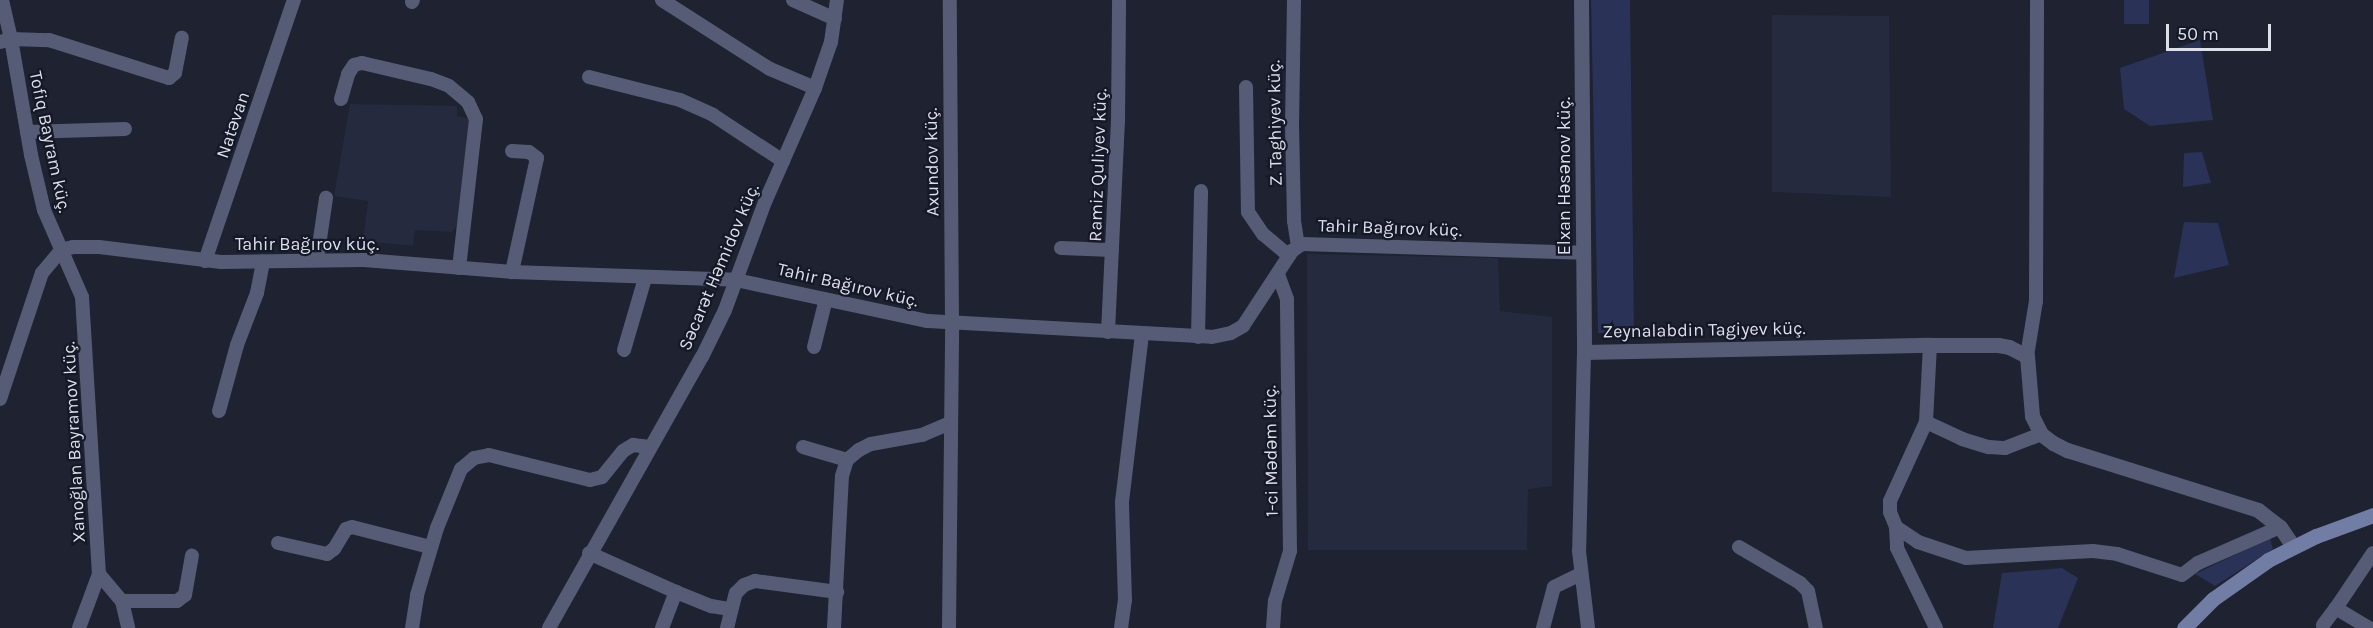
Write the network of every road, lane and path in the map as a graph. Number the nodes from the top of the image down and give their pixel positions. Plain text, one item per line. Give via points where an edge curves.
1 (2, 0) edge
2 (294, 0) edge
3 (662, 0) edge
4 (794, 0) edge
5 (837, 0) edge
6 (950, 0) edge
7 (1119, 0) edge
8 (1294, 0) edge
9 (1581, 0) edge
10 (2037, 0) edge
11 (835, 19) junction
12 (182, 38) dead end
13 (6, 40) edge
14 (589, 77) dead end
15 (1246, 87) dead end
16 (816, 88) junction
17 (340, 99) dead end
18 (125, 129) dead end
19 (27, 132) junction
20 (512, 151) dead end
21 (783, 161) junction
22 (1201, 191) dead end
23 (326, 198) dead end
24 (1061, 248) dead end
25 (61, 250) junction
26 (1112, 250) junction
27 (1293, 251) junction
28 (1584, 253) junction
29 (316, 259) junction
30 (206, 261) junction
31 (263, 262) junction
32 (459, 268) junction
33 (512, 272) junction
34 (1278, 274) junction
35 (645, 278) junction
36 (736, 280) junction
37 (826, 299) junction
38 (952, 324) junction
39 (1108, 332) junction
40 (1142, 334) junction
41 (1198, 337) junction
42 (1930, 345) junction
43 (814, 347) dead end
44 (624, 350) dead end
45 (1584, 352) junction
46 (2027, 356) junction
47 (0, 399) edge
48 (219, 411) dead end
49 (950, 423) junction
50 (1926, 423) junction
51 (2041, 434) junction
52 (650, 447) junction
53 (803, 447) dead end
54 (847, 460) junction
55 (2373, 515) edge
56 (1896, 527) junction
57 (2280, 527) junction
58 (278, 543) dead end
59 (2293, 546) junction
60 (430, 547) junction
61 (1739, 547) dead end
62 (589, 553) junction
63 (2373, 553) edge
64 (192, 556) dead end
65 (99, 574) junction
66 (1581, 574) junction
67 (676, 592) junction
68 (837, 592) junction
69 (122, 600) junction
70 (2336, 608) junction
71 (729, 609) junction
72 (2323, 625) dead end
73 (80, 628) edge
74 (128, 628) edge
75 (412, 628) edge
76 (549, 628) edge
77 (662, 628) edge
78 (727, 628) edge
79 (834, 628) edge
80 (949, 628) edge
81 (1121, 628) edge
82 (1273, 628) edge
83 (1543, 628) edge
84 (1588, 628) edge
85 (1816, 628) edge
86 (1936, 628) edge
87 (2184, 628) edge
88 (2369, 628) edge

1 - 13 street, Tofiq Bayram küç.
2 - 30 street, Natəvan
3 - 16 street via 770,69
4 - 11 street
5 - 11 street, Səcarət Həmidov küç.
6 - 38 street, Axundov küç.
7 - 26 street, Ramiz Quliyev küç.
8 - 27 street, Z. Taghiyev küç.
9 - 28 street, Elxan Həsənov küç.
10 - 46 street via 2036,301
11 - 16 street, Səcarət Həmidov küç.
12 - 13 street via 175,73 169,78 50,40
13 - 19 street, Tofiq Bayram küç.
14 - 21 street via 680,100 713,115
15 - 27 street via 1248,212 1263,234
16 - 21 street, Səcarət Həmidov küç.
17 - 32 street via 348,74 362,63 431,79 449,86 468,102 476,119
18 - 19 street
19 - 25 street, Tofiq Bayram küç. via 44,210
20 - 33 street via 529,152 537,158
21 - 36 street, Səcarət Həmidov küç.
22 - 41 street
23 - 29 street
24 - 26 street
25 - 30 street, Tahir Bağırov küç. via 99,247
25 - 47 street via 42,273
25 - 65 street, Xanoğlan Bayramov küç. via 78,285 85,314
26 - 39 street, Ramiz Quliyev küç.
27 - 28 street, Tahir Bağırov küç. via 1317,243
27 - 34 street, Tahir Bağırov küç.
28 - 45 street, Elxan Həsənov küç.
29 - 31 street, Tahir Bağırov küç.
29 - 32 street, Tahir Bağırov küç.
30 - 31 street, Tahir Bağırov küç.
31 - 48 street via 257,293 237,345
32 - 33 street, Tahir Bağırov küç.
33 - 35 street, Tahir Bağırov küç.
34 - 41 street, Tahir Bağırov küç. via 1243,326 1222,336
34 - 82 street, 1-ci Mədəm küç. via 1287,299 1290,551 1275,601
35 - 36 street, Tahir Bağırov küç.
35 - 44 street
36 - 37 street, Tahir Bağırov küç.
36 - 52 street, Səcarət Həmidov küç. via 702,357
37 - 38 street, Tahir Bağırov küç.
37 - 43 street
38 - 39 street, Tahir Bağırov küç.
38 - 49 street, Axundov küç.
39 - 40 street, Tahir Bağırov küç.
40 - 41 street, Tahir Bağırov küç.
40 - 81 street via 1122,502 1125,600
42 - 45 street, Zeynalabdin Tagiyev küç.
42 - 46 street, Zeynalabdin Tagiyev küç. via 1998,345
42 - 50 street
45 - 66 street, Zeynalabdin Tagiyev küç.
46 - 51 street via 2029,404
49 - 54 street via 922,435 871,444
49 - 80 street, Axundov küç.
50 - 51 street via 1989,447 2005,448
50 - 56 street via 1893,490 1890,512
51 - 57 street via 2067,450 2248,506
52 - 60 street via 633,445 623,451 602,477 590,480 489,455 474,458 461,469
52 - 62 street, Səcarət Həmidov küç.
53 - 54 street
54 - 68 street via 842,476
55 - 59 main road
56 - 57 street via 1918,542 1966,558 2093,551 2117,554 2182,575 2198,563
56 - 86 street via 1897,548
57 - 59 street
58 - 60 street via 327,554 352,526
59 - 87 main road via 2214,599
60 - 75 street
61 - 85 street via 1808,591
62 - 67 street
62 - 76 street, Səcarət Həmidov küç.
63 - 70 street
64 - 69 street via 185,595 177,601
65 - 69 street
65 - 73 street
66 - 83 street via 1554,587
66 - 84 street, Zeynalabdin Tagiyev küç.
67 - 71 street
67 - 77 street
68 - 71 street via 755,581 736,592
68 - 79 street
69 - 74 street
70 - 72 street
70 - 88 street
71 - 78 street

